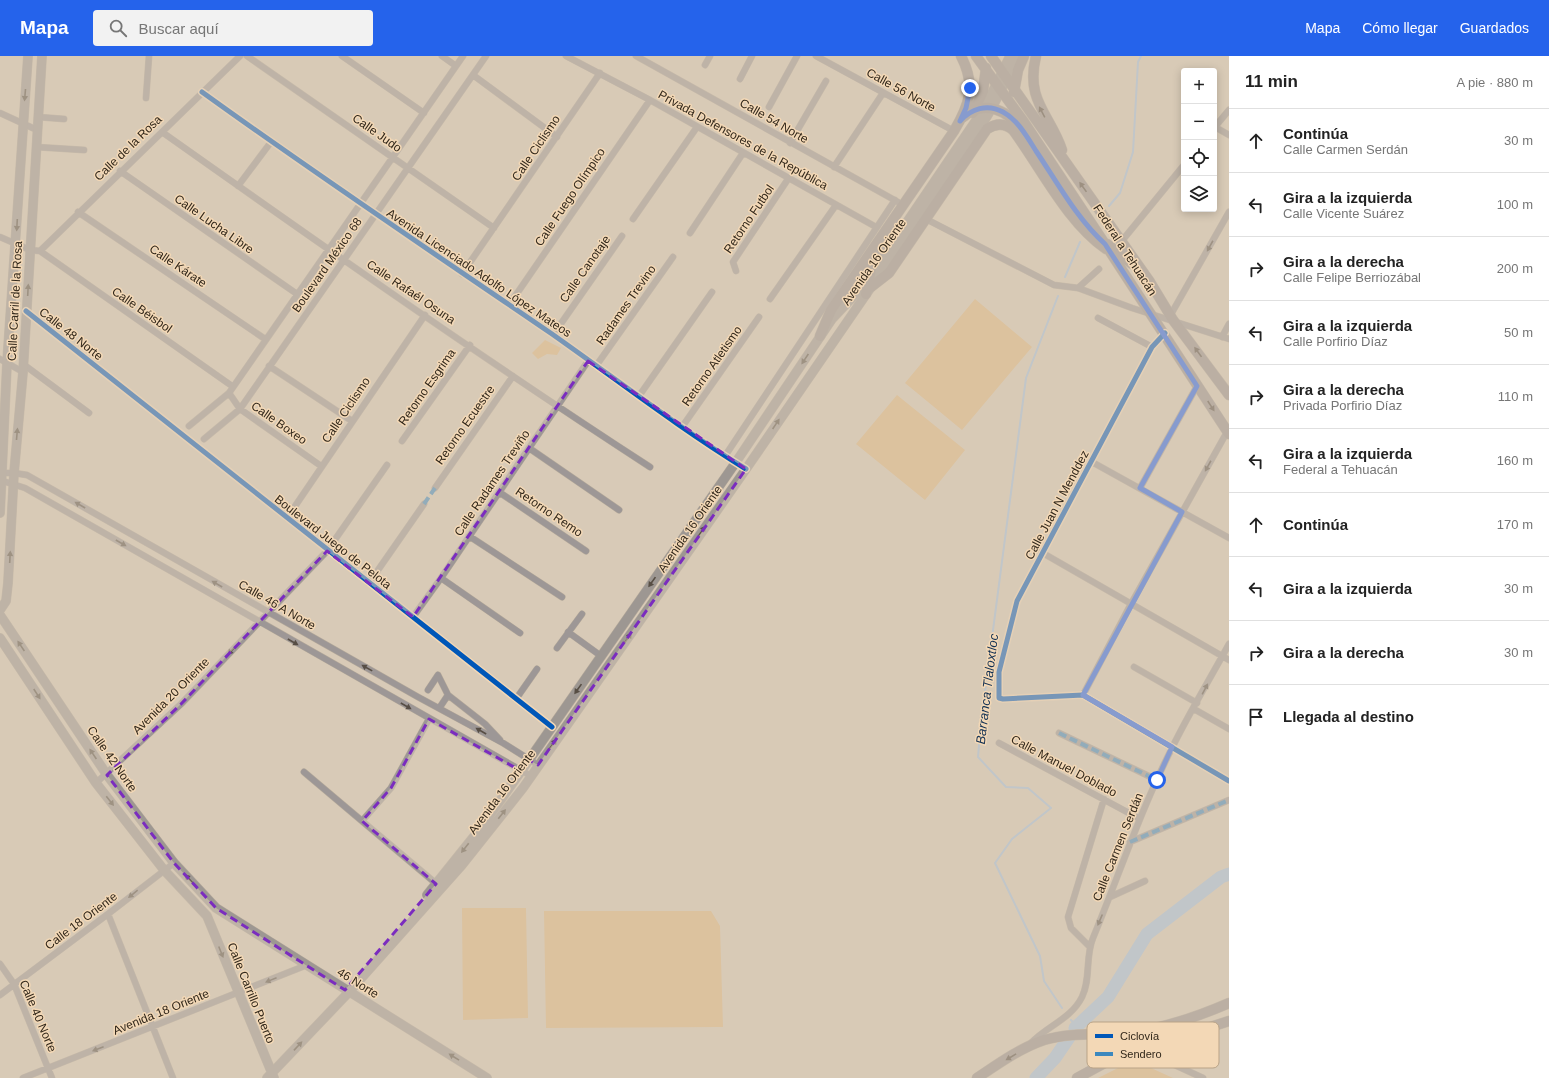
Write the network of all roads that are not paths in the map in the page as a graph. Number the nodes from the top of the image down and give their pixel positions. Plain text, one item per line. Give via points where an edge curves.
1 (28, 56) edge
2 (42, 56) edge
3 (149, 56) edge
4 (240, 56) edge
5 (246, 56) edge
6 (342, 56) edge
7 (442, 56) edge
8 (463, 56) edge
9 (486, 56) edge
10 (566, 56) edge
11 (636, 56) edge
12 (710, 56) edge
13 (752, 56) edge
14 (797, 56) edge
15 (816, 56) edge
16 (961, 56) edge
17 (976, 56) edge
18 (985, 56) edge
19 (991, 56) edge
20 (1010, 56) edge
21 (1018, 56) edge
22 (1024, 56) edge
23 (1036, 56) edge
24 (705, 65) dead end
25 (456, 66) junction
26 (986, 70) junction
27 (600, 73) junction
28 (473, 75) junction
29 (1004, 75) junction
30 (740, 79) dead end
31 (826, 81) dead end
32 (998, 87) junction
33 (1014, 90) junction
34 (202, 92) junction
35 (883, 93) junction
36 (146, 98) dead end
37 (650, 100) junction
38 (769, 108) dead end
39 (984, 108) junction
40 (1015, 109) junction
41 (1229, 110) edge
42 (0, 113) edge
43 (424, 113) junction
44 (38, 117) junction
45 (64, 119) dead end
46 (960, 121) junction
47 (22, 124) junction
48 (1217, 124) edge
49 (697, 127) junction
50 (1217, 129) edge
51 (37, 130) junction
52 (954, 131) junction
53 (162, 132) junction
54 (1229, 135) edge
55 (557, 137) junction
56 (271, 142) junction
57 (790, 143) junction
58 (36, 147) junction
59 (84, 150) dead end
60 (743, 153) junction
61 (393, 157) junction
62 (1064, 160) junction
63 (834, 167) junction
64 (408, 168) junction
65 (1181, 169) edge
66 (120, 171) junction
67 (788, 179) junction
68 (238, 186) junction
69 (923, 186) junction
70 (899, 202) junction
71 (361, 204) junction
72 (836, 205) junction
73 (78, 212) junction
74 (1229, 212) edge
75 (376, 215) junction
76 (633, 219) dead end
77 (926, 220) junction
78 (876, 227) junction
79 (494, 228) junction
80 (690, 233) dead end
81 (622, 236) dead end
82 (0, 237) edge
83 (1121, 242) junction
84 (16, 245) junction
85 (1107, 248) junction
86 (329, 249) junction
87 (30, 250) junction
88 (40, 251) junction
89 (673, 257) dead end
90 (345, 261) junction
91 (1099, 269) dead end
92 (736, 271) dead end
93 (462, 274) junction
94 (1150, 282) junction
95 (869, 286) junction
96 (1078, 288) junction
97 (712, 292) dead end
98 (296, 294) junction
99 (770, 299) dead end
100 (509, 305) junction
101 (26, 311) junction
102 (1152, 314) junction
103 (425, 315) junction
104 (759, 317) dead end
105 (1098, 318) dead end
106 (1172, 318) junction
107 (1229, 324) edge
108 (1165, 333) junction
109 (553, 335) junction
110 (820, 336) junction
111 (1222, 336) junction
112 (1187, 337) junction
113 (265, 339) junction
114 (1229, 339) edge
115 (470, 346) junction
116 (1152, 347) junction
117 (4, 361) edge
118 (588, 361) junction
119 (269, 366) junction
120 (596, 366) junction
121 (23, 368) junction
122 (104, 372) joint
123 (513, 376) junction
124 (232, 386) junction
125 (1197, 386) junction
126 (229, 394) junction
127 (1229, 395) edge
128 (639, 396) junction
129 (558, 408) junction
130 (240, 409) junction
131 (89, 412) dead end
132 (352, 421) junction
133 (189, 426) dead end
134 (682, 426) junction
135 (1228, 433) edge
136 (204, 439) dead end
137 (402, 441) dead end
138 (529, 448) junction
139 (726, 456) junction
140 (736, 462) junction
141 (1092, 462) junction
142 (387, 465) dead end
143 (321, 466) junction
144 (650, 468) dead end
145 (746, 468) junction
146 (14, 473) junction
147 (1, 477) edge
148 (13, 484) junction
149 (435, 488) dead end
150 (1140, 488) junction
151 (499, 492) junction
152 (424, 504) dead end
153 (619, 510) dead end
154 (1182, 512) junction
155 (0, 513) edge
156 (103, 518) junction
157 (287, 518) junction
158 (96, 529) junction
159 (469, 536) junction
160 (1229, 538) edge
161 (327, 550) junction
162 (586, 551) dead end
163 (1041, 552) junction
164 (195, 571) junction
165 (441, 578) junction
166 (188, 581) junction
167 (369, 583) junction
168 (3, 596) edge
169 (562, 597) dead end
170 (1131, 604) junction
171 (0, 610) edge
172 (268, 613) junction
173 (582, 614) dead end
174 (0, 615) edge
175 (412, 617) junction
176 (259, 622) junction
177 (568, 632) junction
178 (520, 633) dead end
179 (0, 638) edge
180 (1229, 644) edge
181 (558, 648) dead end
182 (601, 656) junction
183 (1223, 656) junction
184 (1229, 660) edge
185 (1134, 667) dead end
186 (537, 669) dead end
187 (428, 690) dead end
188 (448, 695) junction
189 (1083, 695) junction
190 (516, 698) junction
191 (1197, 703) junction
192 (440, 707) junction
193 (1194, 709) junction
194 (429, 719) junction
195 (552, 727) junction
196 (1229, 729) edge
197 (1059, 733) dead end
198 (503, 743) junction
199 (999, 743) dead end
200 (1172, 747) junction
201 (530, 760) junction
202 (538, 766) junction
203 (521, 771) junction
204 (304, 772) dead end
205 (107, 774) junction
206 (531, 776) junction
207 (1157, 780) junction
208 (1229, 781) edge
209 (96, 783) junction
210 (1104, 799) junction
211 (1229, 800) edge
212 (1140, 819) junction
213 (362, 821) junction
214 (1130, 842) junction
215 (174, 863) junction
216 (164, 870) junction
217 (1145, 882) dead end
218 (439, 886) junction
219 (1110, 897) junction
220 (216, 908) junction
221 (108, 914) junction
222 (207, 916) junction
223 (1089, 946) junction
224 (0, 964) edge
225 (307, 965) junction
226 (14, 984) junction
227 (347, 991) junction
228 (238, 993) junction
229 (0, 995) edge
230 (1229, 1003) edge
231 (1229, 1021) edge
232 (1173, 1022) edge
233 (1219, 1025) edge
234 (153, 1027) junction
235 (1087, 1035) edge
236 (1027, 1047) junction
237 (48, 1068) junction
238 (1095, 1068) edge
239 (1180, 1068) edge
240 (1188, 1072) junction
241 (271, 1077) edge
242 (23, 1078) edge
243 (52, 1078) edge
244 (173, 1078) edge
245 (487, 1078) edge
246 (977, 1078) edge
247 (1077, 1078) edge
248 (1186, 1078) edge
249 (1203, 1078) edge

1 -> 47 main road, Calle Carril de la Rosa
2 - 44 main road, Calle Carril de la Rosa
3 - 36 street
4 - 34 street, Calle de la Rosa
5 - 61 street, Calle Judo
6 - 43 street
7 - 25 street
8 - 25 street, Boulevard México 68
9 - 28 street, Boulevard México 68
10 - 27 street
11 - 57 street, Calle 54 Norte
12 - 24 street
13 - 30 street
14 - 38 street
15 - 35 street, Calle 56 Norte
16 - 46 main road via 967,69 970,88
17 - 26 main road, Federal a Tehuacán
18 - 26 main road
19 - 29 main road, Federal a Tehuacán
20 - 29 main road, Avenida 16 Oriente
21 - 29 main road, Avenida 16 Oriente
22 - 33 main road
62 -> 23 main road via 1058,141 1037,100 1034,77
25 - 43 street, Boulevard México 68
26 - 32 main road, Federal a Tehuacán
26 - 39 main road
27 - 37 street, Privada Defensores de la República
27 - 55 street, Calle Ciclismo
28 - 55 street
28 - 64 street, Boulevard México 68
29 - 32 main road, Avenida 16 Oriente
29 - 33 main road, Federal a Tehuacán
31 - 57 street
32 - 39 main road, Avenida 16 Oriente
32 - 40 main road, Federal a Tehuacán
33 - 40 main road
33 - 62 main road, Federal a Tehuacán
34 - 53 street, Calle de la Rosa
34 - 56 street, Avenida Licenciado Adolfo López Mateos
35 - 52 street, Calle 56 Norte
35 - 63 street
37 - 49 street, Privada Defensores de la República
37 - 100 street, Calle Fuego Olímpico
39 - 46 main road
39 - 69 main road
39 - 85 main road via 1005,113 1020,127
39 - 95 main road, Avenida 16 Oriente
40 - 85 main road, Federal a Tehuacán
41 - 48 street
42 - 47 street
43 - 61 street, Boulevard México 68
44 - 45 street
44 - 51 main road, Calle Carril de la Rosa
46 - 52 main road
47 - 51 street
47 -> 84 main road, Calle Carril de la Rosa
49 - 60 street, Privada Defensores de la República
49 - 76 street
50 - 54 street
51 - 58 main road, Calle Carril de la Rosa
52 - 69 main road
53 - 66 street, Calle de la Rosa
53 - 68 street, Calle Rafaél Osuna
55 - 79 street, Calle Ciclismo
56 - 68 street
56 - 71 street, Avenida Licenciado Adolfo López Mateos
57 - 63 street, Calle 54 Norte
58 - 59 street
58 - 87 main road, Calle Carril de la Rosa
60 - 67 street, Privada Defensores de la República
60 - 80 street
61 - 64 street, Calle Judo
61 - 71 street, Boulevard México 68
83 -> 62 main road, Federal a Tehuacán
63 - 70 street, Calle 54 Norte
64 - 75 street, Boulevard México 68
64 - 79 street, Calle Judo
65 - 83 street
66 - 73 street, Calle de la Rosa
66 - 98 street, Calle Lucha Libre
67 - 72 street, Privada Defensores de la República
67 - 92 street, Retorno Futbol via 733,262
68 - 86 street, Calle Rafaél Osuna
69 - 70 main road
69 - 95 main road via 876,254
70 - 78 street
70 - 110 main road via 831,310
71 - 75 street, Avenida Licenciado Adolfo López Mateos
71 - 86 street, Boulevard México 68
72 - 78 street, Privada Defensores de la República
72 - 99 street
73 - 88 street, Calle de la Rosa
73 - 113 street, Calle Kárate
74 -> 106 street
75 - 90 street, Boulevard México 68
75 - 93 street, Avenida Licenciado Adolfo López Mateos
77 - 85 main road via 987,129 1002,124 1013,130 1078,222 1095,241
77 - 95 main road via 890,272
77 - 96 street via 1054,285
78 - 139 street
79 - 93 street, Calle Ciclismo
81 - 109 street, Calle Canotaje
82 - 84 street
83 - 94 main road, Federal a Tehuacán
84 - 87 street
84 - 117 main road, Calle Carril de la Rosa
85 - 94 main road via 1130,262
85 - 102 main road, Federal a Tehuacán
86 - 90 street, Calle Rafaél Osuna
86 - 98 street, Boulevard México 68
87 - 88 street
101 -> 87 main road, Calle Carril de la Rosa
88 - 124 street, Calle Béisbol
89 - 120 street, Radames Trevino
90 - 103 street, Calle Rafaél Osuna
90 - 119 street, Boulevard México 68
91 - 96 street
93 - 100 street, Avenida Licenciado Adolfo López Mateos
94 - 106 main road, Federal a Tehuacán
95 - 110 main road, Avenida 16 Oriente via 832,319
145 -> 95 main road, Avenida 16 Oriente
96 - 102 street
97 - 128 street
98 - 113 street, Boulevard México 68
100 - 109 street, Avenida Licenciado Adolfo López Mateos
101 - 121 main road, Calle Carril de la Rosa
101 - 122 street, Calle 48 Norte
102 - 106 street
102 - 108 main road, Federal a Tehuacán
103 - 115 street, Calle Rafaél Osuna
103 - 132 street, Calle Ciclismo
104 - 134 street, Retorno Atletismo
105 - 116 street
106 - 111 street
106 - 112 main road, Federal a Tehuacán
107 - 111 street
108 - 112 main road via 1172,332
108 - 116 street, Calle Juan N Menddez
108 - 125 main road, Federal a Tehuacán
109 - 118 street, Avenida Licenciado Adolfo López Mateos
110 -> 140 main road, Avenida 16 Oriente
111 - 114 street
127 -> 112 main road, Federal a Tehuacán
113 - 124 street, Boulevard México 68
115 - 123 street, Calle Rafaél Osuna
115 - 137 street, Retorno Esgrima
116 - 141 street, Calle Juan N Menddez
117 - 121 street
117 - 147 main road, Calle Carril de la Rosa
118 - 120 street, Avenida Licenciado Adolfo López Mateos
118 - 129 street, Calle Radames Treviño
119 - 130 street, Boulevard México 68
119 - 132 street
120 - 128 street, Avenida Licenciado Adolfo López Mateos
121 - 131 street
146 -> 121 main road, Calle Carril de la Rosa
122 - 157 street, Boulevard Juego de Pelota
123 - 129 street, Calle Rafaél Osuna
123 - 149 street, Retorno Ecuestre
124 - 126 street, Boulevard México 68
125 -> 135 main road, Federal a Tehuacán
125 - 150 street
126 - 130 street, Calle Boxeo
126 - 133 street
128 - 134 street, Avenida Licenciado Adolfo López Mateos
129 - 138 street, Calle Radames Treviño
129 - 144 street, Calle Rafaél Osuna
130 - 136 street, Boulevard México 68
130 - 143 street, Calle Boxeo
132 - 143 street, Calle Ciclismo
134 - 139 street, Avenida Licenciado Adolfo López Mateos
135 -> 154 street
138 - 151 street, Calle Radames Treviño
138 - 153 street
139 - 140 street, Avenida Licenciado Adolfo López Mateos
140 - 145 street, Avenida Licenciado Adolfo López Mateos
140 -> 182 main road, Avenida 16 Oriente
141 - 150 street
141 - 163 street, Calle Juan N Menddez
142 - 161 street
143 - 157 street, Calle Ciclismo
202 -> 145 main road, Avenida 16 Oriente
146 - 147 street, Calle 46 A Norte
146 - 148 main road, Calle Carril de la Rosa
156 -> 146 street, Calle 46 A Norte via 27,475
147 - 148 street, Calle 46 A Norte
147 - 155 main road, Calle Carril de la Rosa
148 - 158 street, Calle 46 A Norte via 25,488
168 -> 148 main road, Calle Carril de la Rosa
150 - 154 street
151 - 159 street, Calle Radames Treviño
151 - 162 street, Retorno Remo
152 - 167 street
154 - 160 street
154 - 170 street
156 - 158 street
156 - 164 street, Calle 46 A Norte
157 - 161 street, Boulevard Juego de Pelota
158 -> 166 street, Calle 46 A Norte
159 - 165 street, Calle Radames Treviño
159 - 169 street
161 - 167 street, Boulevard Juego de Pelota
161 - 172 street, Avenida 20 Oriente
163 - 170 street
163 - 189 street, Calle Juan N Menddez via 1016,601 999,672 999,698
164 - 166 street
172 -> 164 street, Calle 46 A Norte
165 - 175 street, Calle Radames Treviño
165 - 178 street
166 - 176 street, Calle 46 A Norte
167 - 175 street, Boulevard Juego de Pelota
168 - 171 main road via 4,605
170 - 183 street
170 - 189 street
172 - 176 street, Avenida 20 Oriente
192 -> 172 street, Calle 46 A Norte
173 - 177 street
205 -> 174 main road, Calle 42 Norte
175 - 190 street, Boulevard Juego de Pelota
176 -> 194 street, Calle 46 A Norte
176 -> 205 street, Avenida 20 Oriente via 181,704
177 - 181 street
177 - 182 street
179 -> 209 main road
180 - 183 street, Calle Carmen Serdán
182 -> 195 main road, Avenida 16 Oriente
183 - 184 street
191 -> 183 street, Calle Carmen Serdán
185 - 191 street
186 - 190 street
187 - 188 street via 438,675
188 - 192 street
188 - 198 street via 494,732
189 - 200 street
190 - 195 street, Boulevard Juego de Pelota
191 - 193 street, Calle Carmen Serdán
198 -> 192 street, Calle 46 A Norte
193 - 196 street
193 - 200 street, Calle Carmen Serdán
194 - 203 street, Calle 46 A Norte
194 - 213 street via 391,788
195 - 201 main road, Avenida 16 Oriente
197 - 207 street
198 - 201 street, Calle 46 A Norte
199 - 210 street, Calle Manuel Doblado
200 - 207 street, Calle Carmen Serdán
200 - 208 street
201 - 202 street, Calle 46 A Norte
201 - 203 main road, Avenida 16 Oriente
202 - 206 main road, Avenida 16 Oriente
203 - 206 street, Calle 46 A Norte
203 -> 218 main road, Avenida 16 Oriente
204 - 213 street
205 - 209 street, Avenida 20 Oriente
205 - 215 main road, Calle 42 Norte
218 -> 206 main road, Avenida 16 Oriente via 485,836
207 - 212 street, Calle Carmen Serdán
209 -> 216 main road
210 - 212 street, Calle Manuel Doblado
210 - 223 street via 1068,917 1071,928
211 - 214 street
212 - 214 street, Calle Carmen Serdán
213 - 218 street
214 - 219 street, Calle Carmen Serdán
215 - 216 street, Calle 18 Oriente
220 -> 215 main road, Calle 42 Norte
216 -> 221 street, Calle 18 Oriente
216 - 222 main road
217 - 219 street
218 - 227 main road, Avenida 16 Oriente
219 -> 223 street, Calle Carmen Serdán
220 - 222 main road
220 - 225 main road, 46 Norte
221 - 226 street, Calle 18 Oriente
221 - 234 street
222 -> 228 main road, Calle Carrillo Puerto
223 - 236 street, Calle Carmen Serdán via 1087,978 1082,998 1067,1016 1045,1030
224 - 226 street, Calle 40 Norte
225 - 227 main road, 46 Norte
225 -> 228 street, Avenida 18 Oriente
226 - 229 street, Calle 18 Oriente
226 - 237 street, Calle 40 Norte
241 -> 227 main road, Avenida 16 Oriente
245 -> 227 main road, 46 Norte
228 - 234 street, Avenida 18 Oriente
228 - 241 main road, Calle Carrillo Puerto
230 - 232 main road
231 - 233 main road
234 -> 237 street, Avenida 18 Oriente
234 - 244 street
235 - 236 main road via 1059,1037
236 -> 246 main road
237 - 242 street, Avenida 18 Oriente
237 - 243 street, Calle 40 Norte
238 - 247 main road
239 - 240 street
240 - 248 street
240 - 249 street

